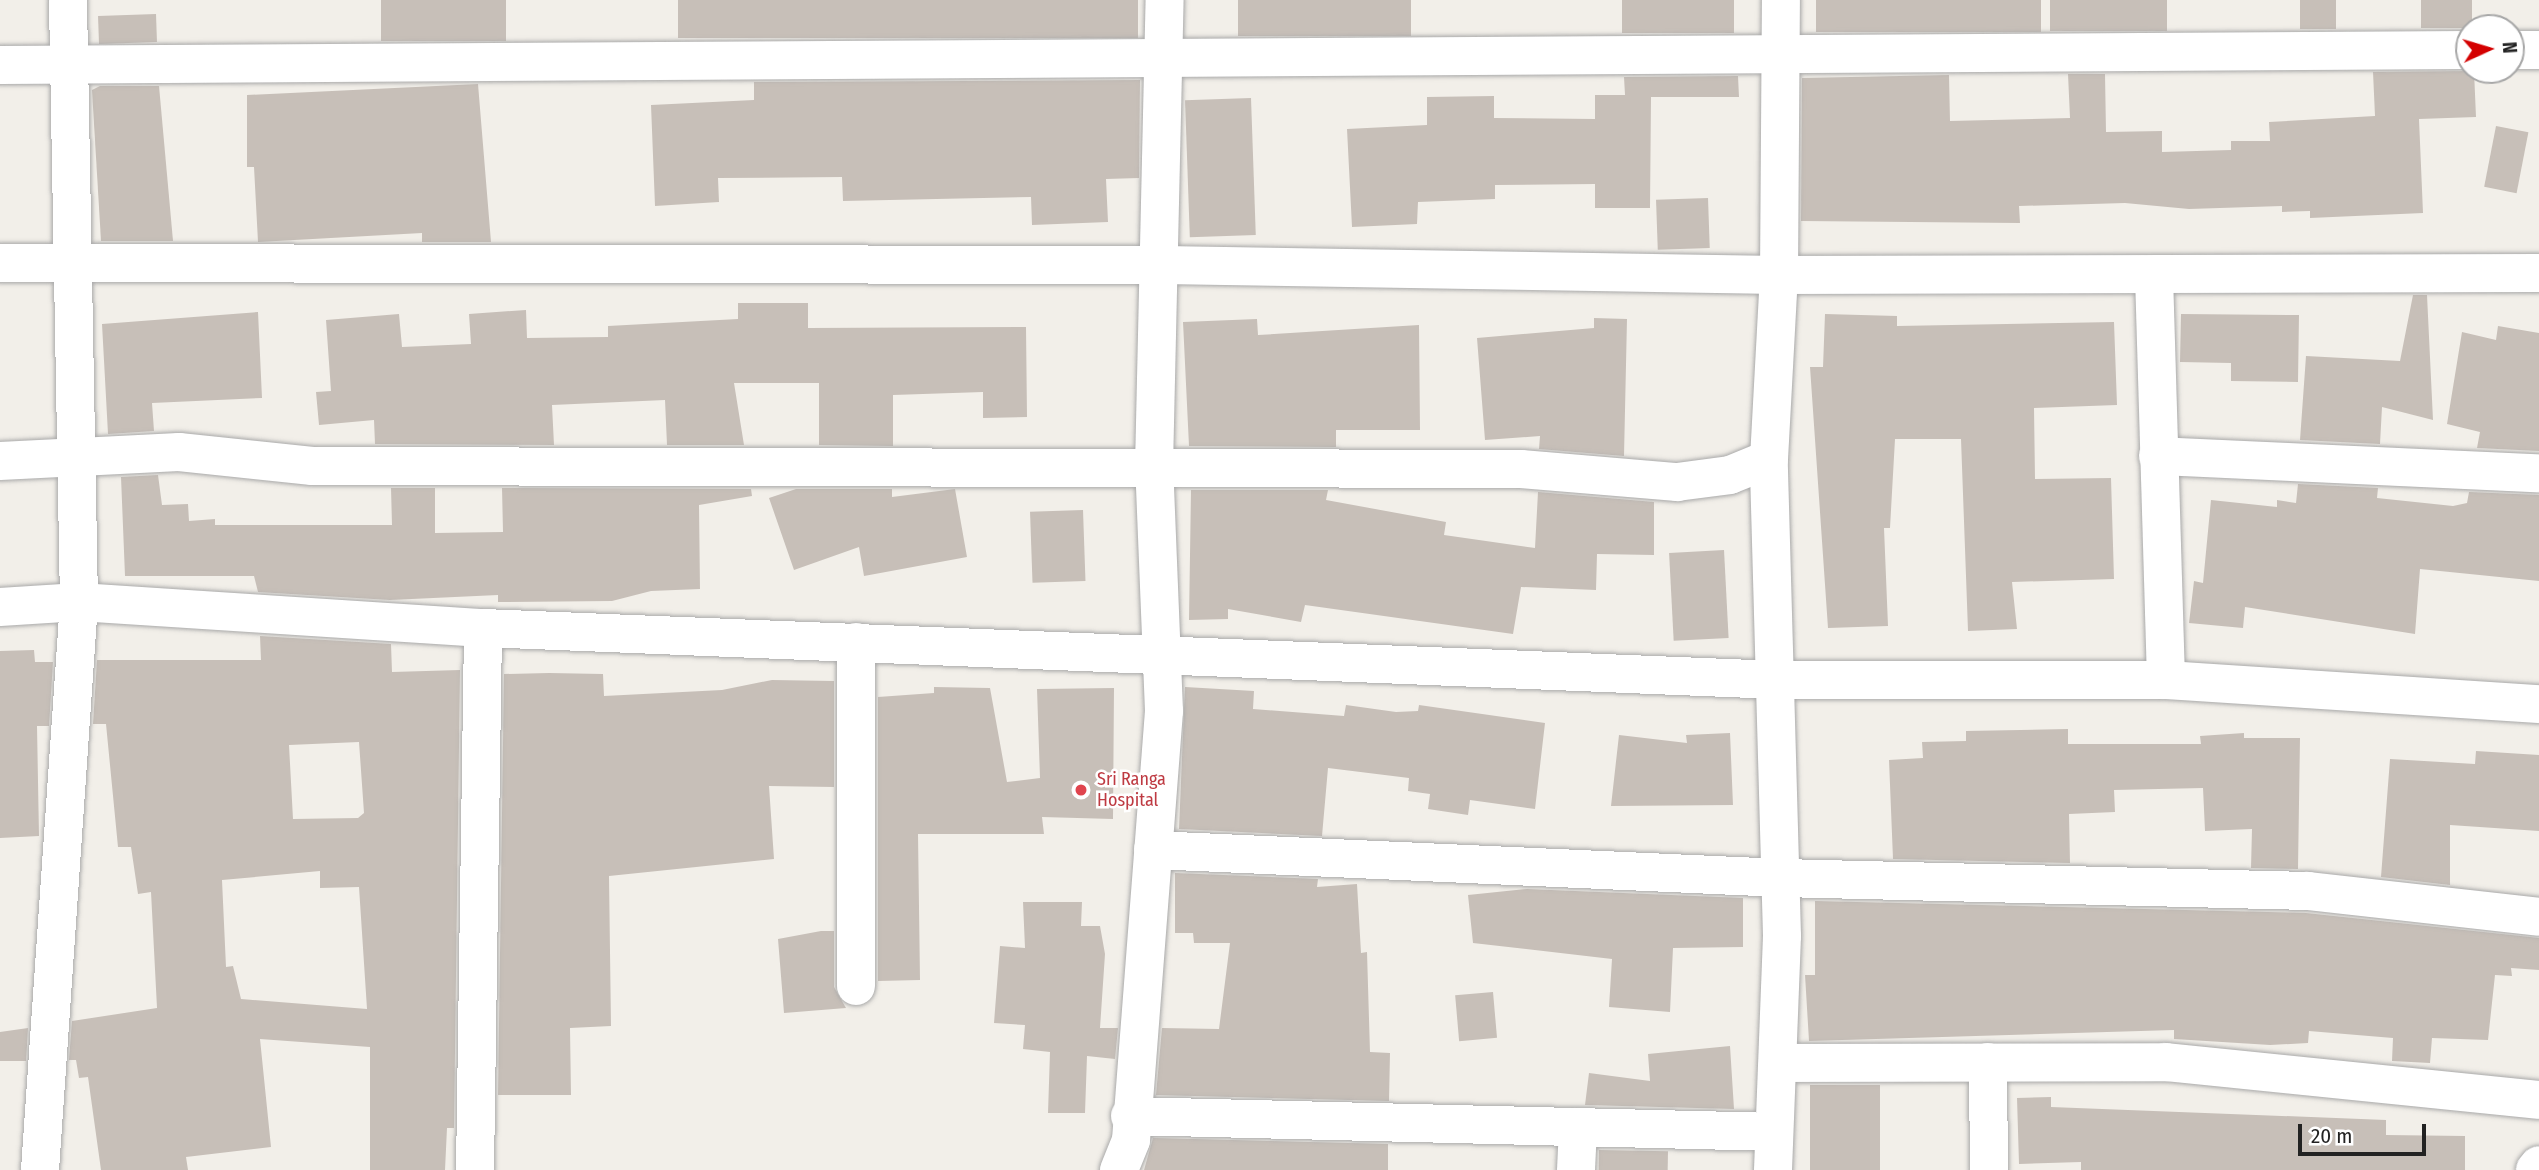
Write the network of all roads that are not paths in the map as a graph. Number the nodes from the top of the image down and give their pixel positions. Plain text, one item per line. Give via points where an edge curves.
1 (68, 0) edge
2 (1165, 0) edge
3 (1781, 0) edge
4 (2455, 50) edge
5 (1782, 59) junction
6 (1166, 61) junction
7 (0, 65) edge
8 (69, 65) junction
9 (74, 261) junction
10 (0, 262) edge
11 (1163, 265) junction
12 (2539, 272) edge
13 (2154, 274) junction
14 (1779, 275) junction
15 (2158, 456) junction
16 (1769, 459) junction
17 (0, 461) edge
18 (76, 461) junction
19 (1154, 467) junction
20 (2539, 472) edge
21 (79, 602) junction
22 (0, 607) edge
23 (483, 628) junction
24 (856, 642) junction
25 (1163, 655) junction
26 (1779, 680) junction
27 (2166, 680) junction
28 (2539, 704) edge
29 (1153, 850) junction
30 (1781, 878) junction
31 (2539, 917) edge
32 (856, 986) dead end
33 (1988, 1062) junction
34 (1779, 1063) junction
35 (2539, 1100) edge
36 (1130, 1116) junction
37 (1578, 1127) junction
38 (1774, 1132) junction
39 (2539, 1166) edge
40 (40, 1170) edge
41 (475, 1170) edge
42 (1119, 1170) edge
43 (1576, 1170) edge
44 (1773, 1170) edge
45 (1989, 1170) edge
46 (2535, 1170) edge

1 - 8 street
2 - 6 street
3 - 5 street
4 - 5 street
5 - 6 street
5 - 14 street
6 - 8 street via 683,57
6 - 11 street
7 - 8 street
8 - 9 street
9 - 10 street
9 - 11 street
9 - 18 street
11 - 14 street
11 - 19 street
12 - 13 street
13 - 14 street
13 - 15 street
14 - 16 street
15 - 20 street
15 - 27 street
16 - 19 street via 1730,475 1677,482 1521,469
16 - 26 street
17 - 18 street
18 - 19 street via 179,452 312,466
18 - 21 street
19 - 25 street
21 - 22 street
21 - 23 street
21 - 40 street
23 - 24 street
23 - 41 street
24 - 25 street
24 - 32 street
25 - 26 street
25 - 29 street
26 - 27 street
26 - 30 street
27 - 28 street
29 - 30 street
29 - 36 street
30 - 31 street via 2308,891
30 - 34 street
33 - 34 street
33 - 35 street via 2166,1062
33 - 45 street
34 - 38 street
36 - 37 street
36 - 42 street via 1131,1140
37 - 38 street
37 - 43 street
38 - 44 street
39 - 46 street

